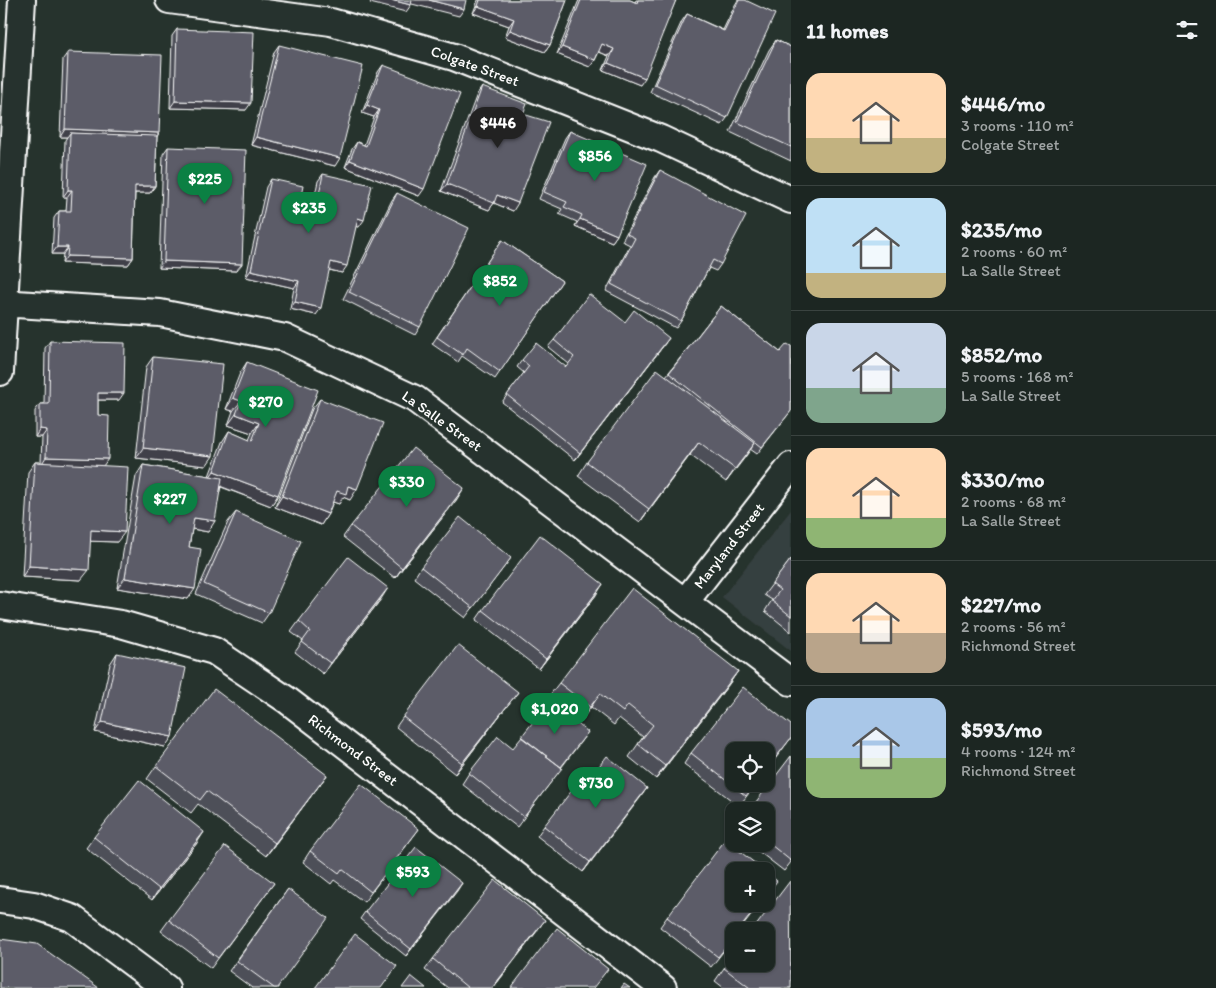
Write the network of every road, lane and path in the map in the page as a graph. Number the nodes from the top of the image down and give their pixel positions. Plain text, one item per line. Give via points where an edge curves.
1 (22, 0) edge
2 (169, 0) edge
3 (791, 200) edge
4 (3, 303) edge
5 (0, 372) edge
6 (791, 466) edge
7 (685, 602) junction
8 (0, 606) edge
9 (791, 682) edge
10 (0, 900) edge
11 (166, 988) edge
12 (663, 988) edge

1 - 4 street
2 - 3 street, Colgate Street via 331,22 454,56 661,139
4 - 5 street
4 - 7 street, La Salle Street via 160,313 285,338 414,399
6 - 7 street, Maryland Street
7 - 9 street, La Salle Street
8 - 12 street, Richmond Street via 121,624 214,651 287,700
10 - 11 street via 34,905 72,918

